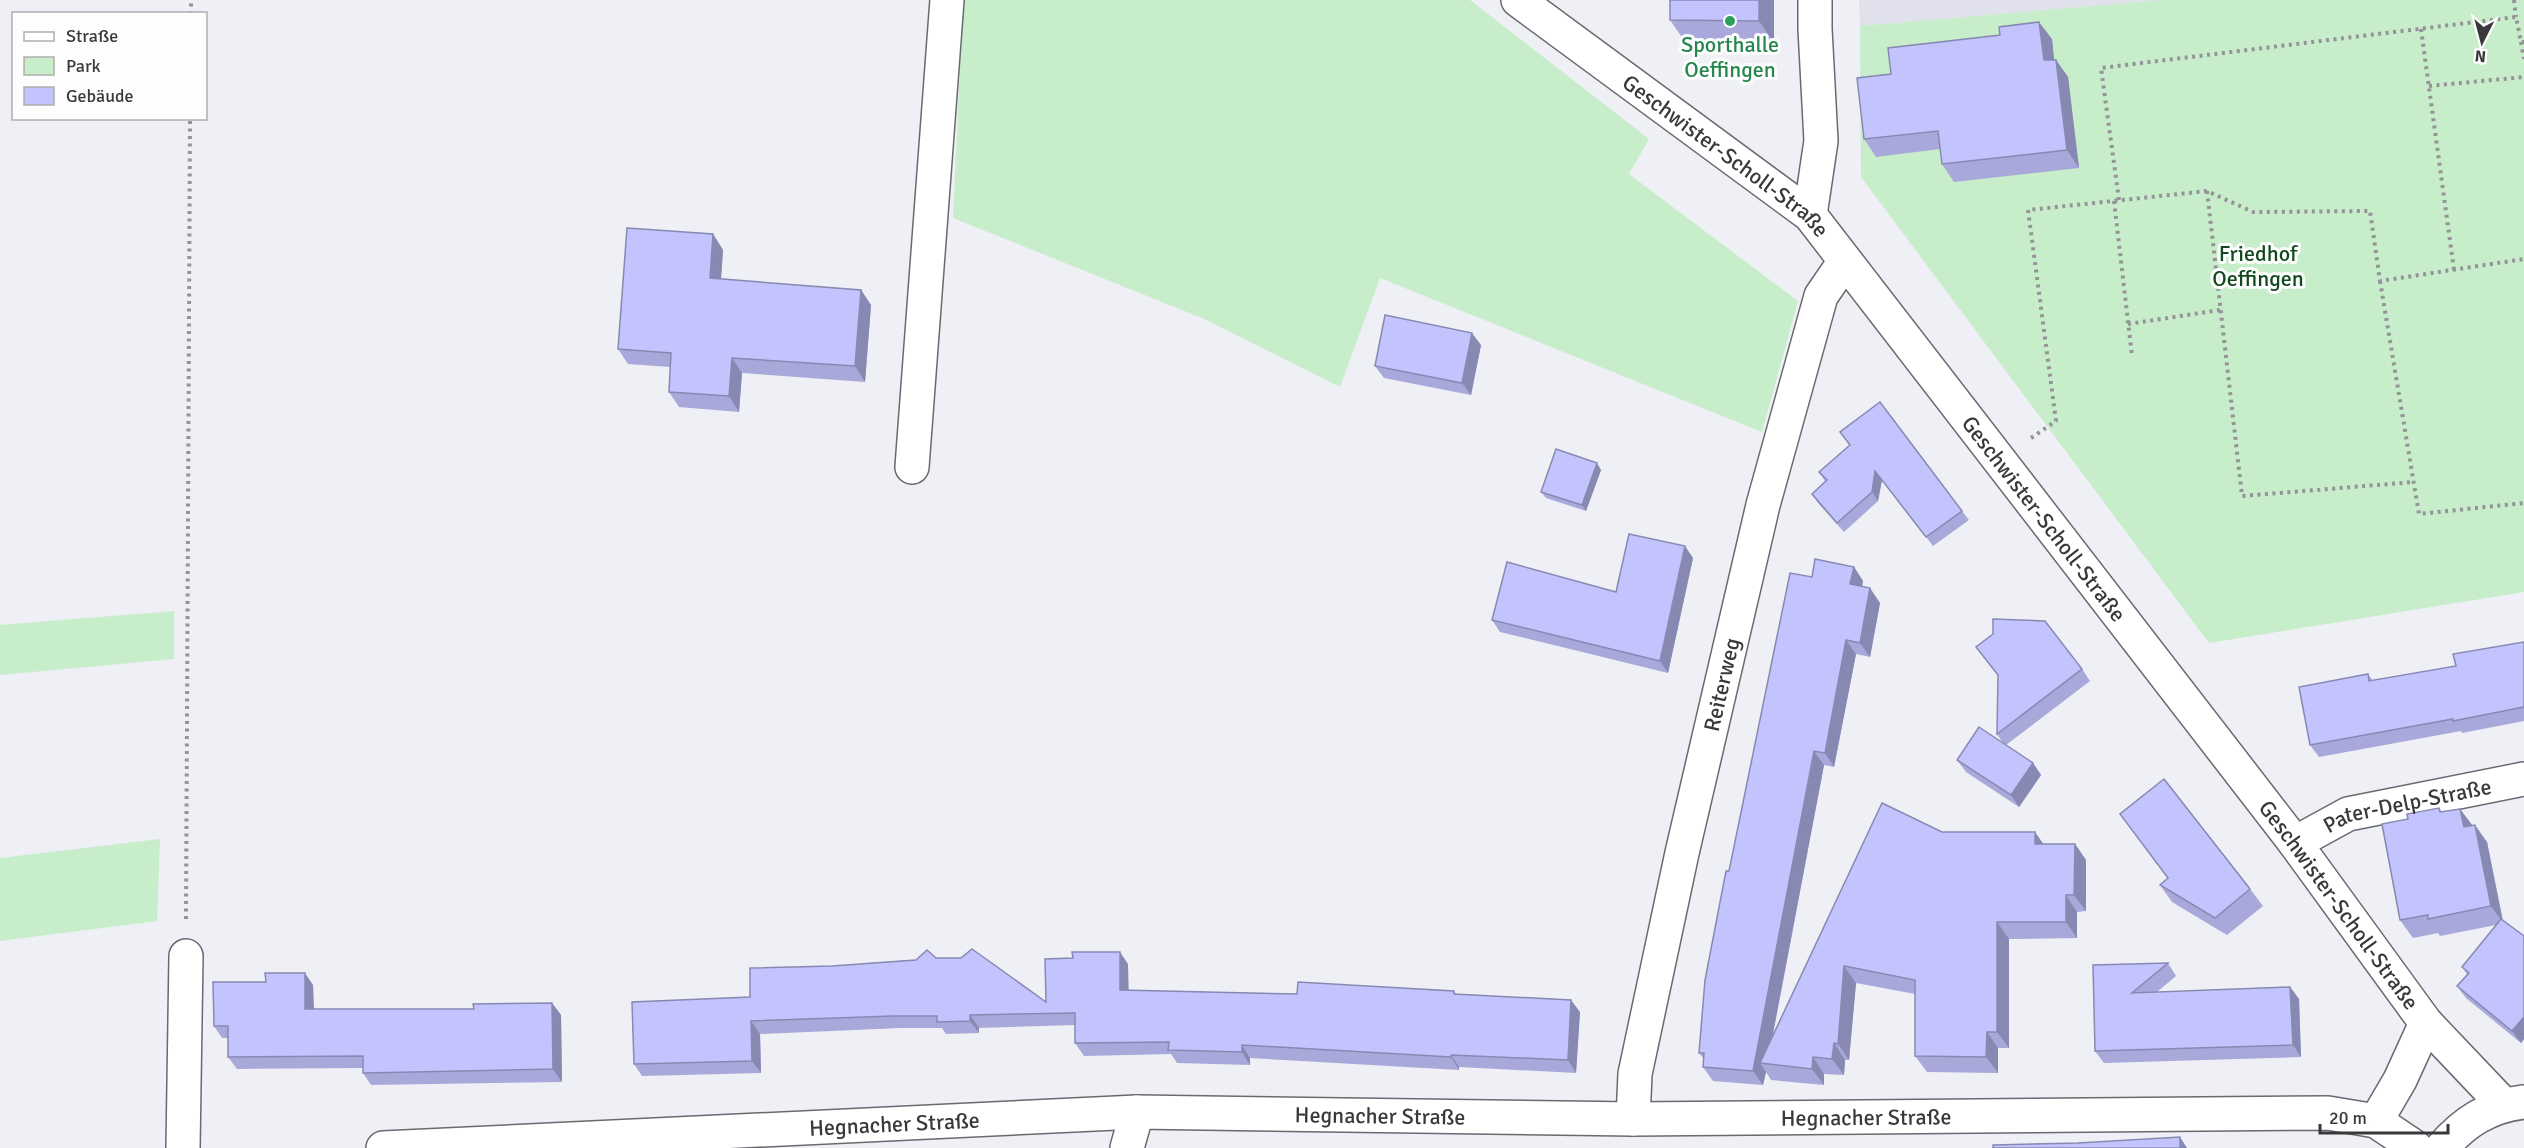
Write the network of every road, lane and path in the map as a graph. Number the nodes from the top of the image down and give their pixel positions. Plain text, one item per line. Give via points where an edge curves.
1 (947, 0) edge
2 (1518, 0) edge
3 (1815, 0) edge
4 (2514, 0) edge
5 (2516, 17) junction
6 (2421, 29) junction
7 (2523, 42) edge
8 (2524, 59) edge
9 (2524, 77) edge
10 (2429, 86) junction
11 (190, 120) edge
12 (2207, 191) junction
13 (2120, 200) junction
14 (2114, 201) junction
15 (1810, 215) junction
16 (2524, 259) edge
17 (1845, 261) junction
18 (2454, 270) junction
19 (2380, 281) junction
20 (2220, 310) junction
21 (2128, 324) junction
22 (2132, 356) dead end
23 (1999, 461) junction
24 (912, 467) dead end
25 (2414, 482) junction
26 (2524, 503) edge
27 (2524, 779) edge
28 (2295, 843) junction
29 (186, 956) joint
30 (2426, 1023) junction
31 (2514, 1103) edge
32 (1137, 1112) junction
33 (1633, 1119) junction
34 (2376, 1121) junction
35 (183, 1148) edge
36 (383, 1148) edge
37 (1127, 1148) edge
38 (2416, 1148) edge
39 (2442, 1148) edge

1 - 24 street
2 - 15 street, Geschwister-Scholl-Straße
3 - 15 street via 1821,141
4 - 5 path
5 - 6 path
5 - 7 path
6 - 10 path
6 - 13 path via 2102,68
7 - 8 path
9 - 10 path
10 - 18 path
11 - 29 path
12 - 13 path
12 - 19 path via 2253,212 2370,211
12 - 20 path
13 - 14 path
14 - 21 path
14 - 23 path via 2028,210 2056,421
15 - 17 street, Geschwister-Scholl-Straße
16 - 18 path
17 - 23 street, Geschwister-Scholl-Straße
17 - 33 street, Reiterweg via 1821,296 1763,505 1679,865 1635,1074
18 - 19 path
19 - 25 path
20 - 21 path
20 - 25 path via 2242,496
21 - 22 path
23 - 28 street, Geschwister-Scholl-Straße
25 - 26 path via 2419,514
27 - 28 street, Pater-Delp-Straße via 2348,814
28 - 30 street, Geschwister-Scholl-Straße
29 - 35 street
30 - 31 street, Geschwister-Scholl-Straße
30 - 34 street
31 - 39 street via 2460,1127
32 - 33 street, Hegnacher Straße
32 - 36 street, Hegnacher Straße
32 - 37 street
33 - 34 street, Hegnacher Straße via 2328,1113
34 - 38 street, Hegnacher Straße

